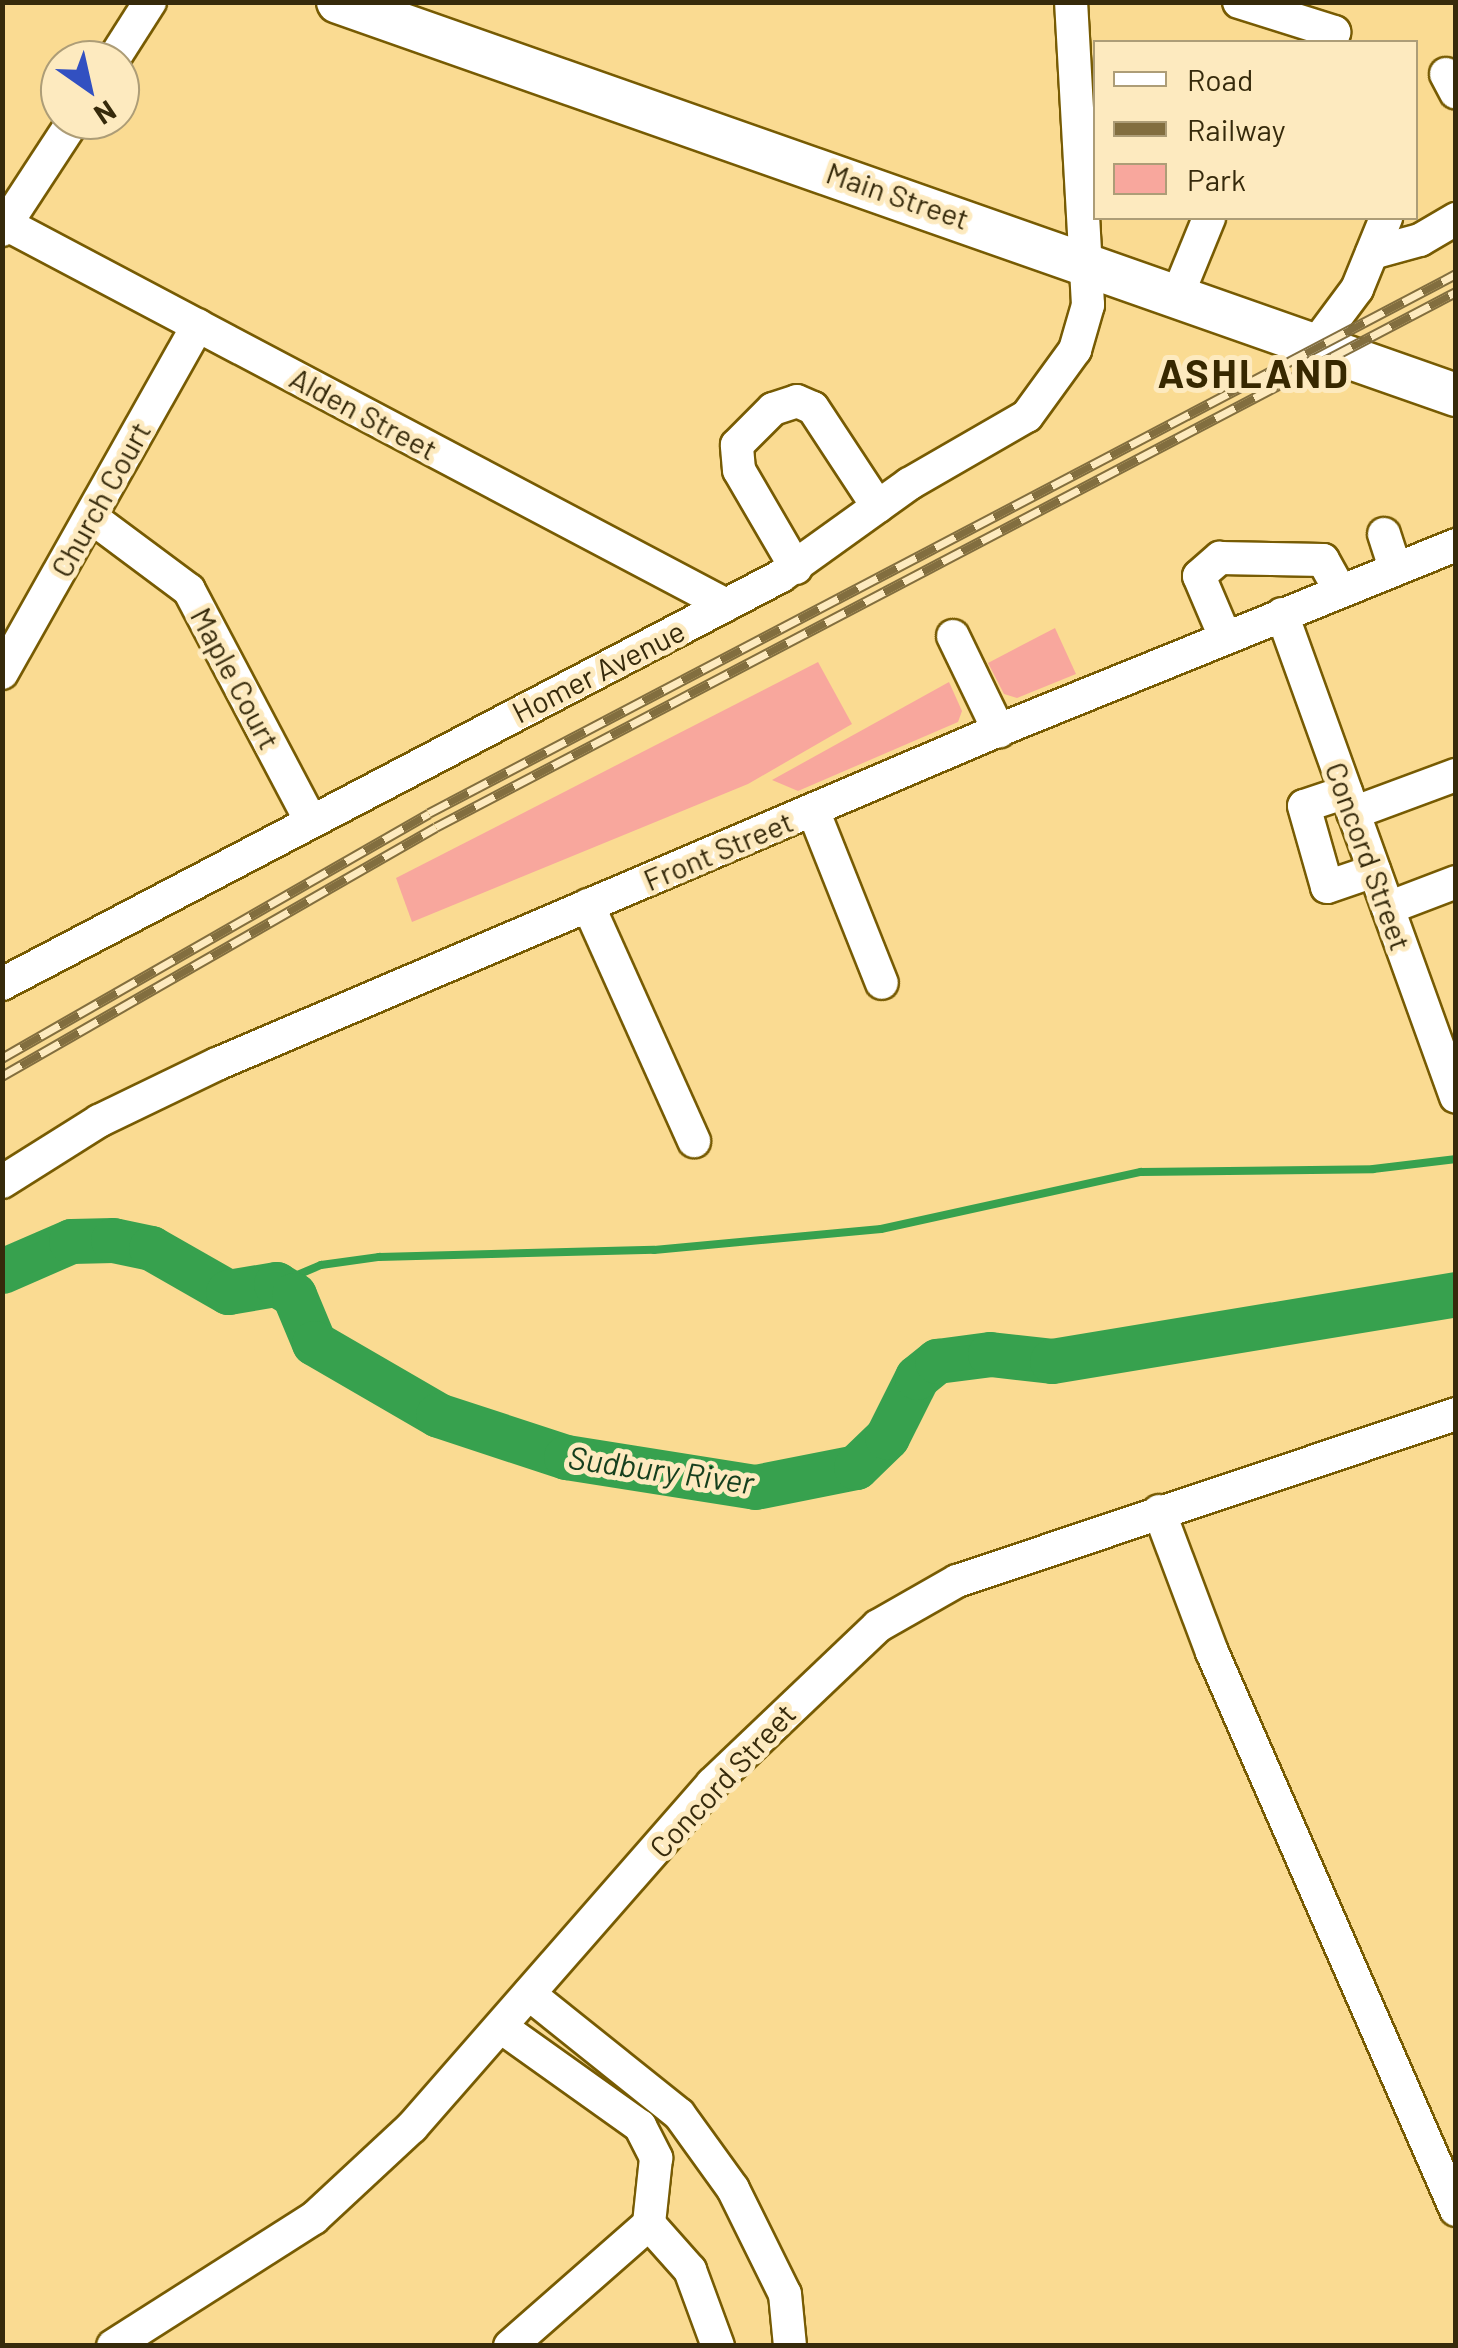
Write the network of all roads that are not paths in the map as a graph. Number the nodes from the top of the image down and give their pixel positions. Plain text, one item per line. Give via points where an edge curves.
1 (150, 2) edge
2 (338, 2) edge
3 (1070, 2) edge
4 (1254, 5) edge
5 (126, 40) edge
6 (1332, 40) edge
7 (61, 140) edge
8 (1208, 220) edge
9 (1385, 220) edge
10 (1456, 220) edge
11 (4, 226) edge
12 (1372, 252) junction
13 (1087, 261) junction
14 (1178, 294) junction
15 (198, 325) junction
16 (1316, 344) junction
17 (1456, 395) edge
18 (878, 507) junction
19 (91, 517) junction
20 (1384, 534) dead end
21 (1453, 544) edge
22 (796, 568) junction
23 (1395, 568) junction
24 (1340, 591) junction
25 (726, 605) junction
26 (1282, 614) junction
27 (953, 636) dead end
28 (1225, 637) junction
29 (2, 674) edge
30 (999, 731) junction
31 (1456, 775) edge
32 (1350, 802) junction
33 (813, 810) junction
34 (311, 822) junction
35 (1374, 871) junction
36 (1456, 882) edge
37 (588, 905) junction
38 (1388, 908) junction
39 (882, 983) dead end
40 (2, 984) edge
41 (1456, 1097) edge
42 (694, 1141) dead end
43 (2, 1182) edge
44 (1456, 1414) edge
45 (1160, 1511) junction
46 (529, 1994) junction
47 (501, 2026) junction
48 (1456, 2210) edge
49 (649, 2224) junction
50 (113, 2346) edge
51 (510, 2346) edge
52 (718, 2346) edge
53 (790, 2346) edge

1 - 5 street
2 - 13 main road, Main Street
3 - 13 street, Homer Avenue
4 - 6 street via 1334,32
7 - 11 street
8 - 14 street
9 - 12 street
10 - 12 street via 1420,240
11 - 15 street, Alden Street
12 - 16 street via 1356,289
13 - 14 main road, Main Street
13 - 18 street, Homer Avenue via 1080,339 1034,407
14 - 16 main road, Main Street
15 - 19 street, Church Court
15 - 25 street, Alden Street
16 - 17 main road, Main Street
18 - 22 street, Homer Avenue
18 - 22 street via 812,408 797,401 773,410 737,445 739,470
19 - 29 street, Church Court
19 - 34 street, Maple Court via 189,590
20 - 23 street
21 - 23 street, Front Street
22 - 25 street, Homer Avenue
23 - 24 street, Front Street
24 - 26 street, Front Street
24 - 28 street via 1323,560 1247,554 1214,560 1202,570 1200,585
25 - 34 street, Homer Avenue
26 - 28 street, Front Street
26 - 32 street, Concord Street
27 - 30 street
28 - 30 street, Front Street
30 - 33 street, Front Street
31 - 32 street
32 - 35 street, Concord Street
32 - 35 street via 1304,806 1327,887
33 - 37 street, Front Street
33 - 39 street
34 - 40 street, Homer Avenue
35 - 38 street, Concord Street
36 - 38 street
37 - 42 street
37 - 43 street, Front Street via 157,1091
38 - 41 street, Concord Street
44 - 45 street, Concord Street
45 - 46 street, Concord Street via 941,1588 878,1626 712,1784
45 - 48 street via 1220,1670
46 - 47 street, Concord Street
46 - 53 street via 679,2114 734,2189 785,2294
47 - 49 street via 640,2126 656,2158
47 - 50 street, Concord Street via 412,2126 314,2218
49 - 51 street
49 - 52 street via 690,2270

